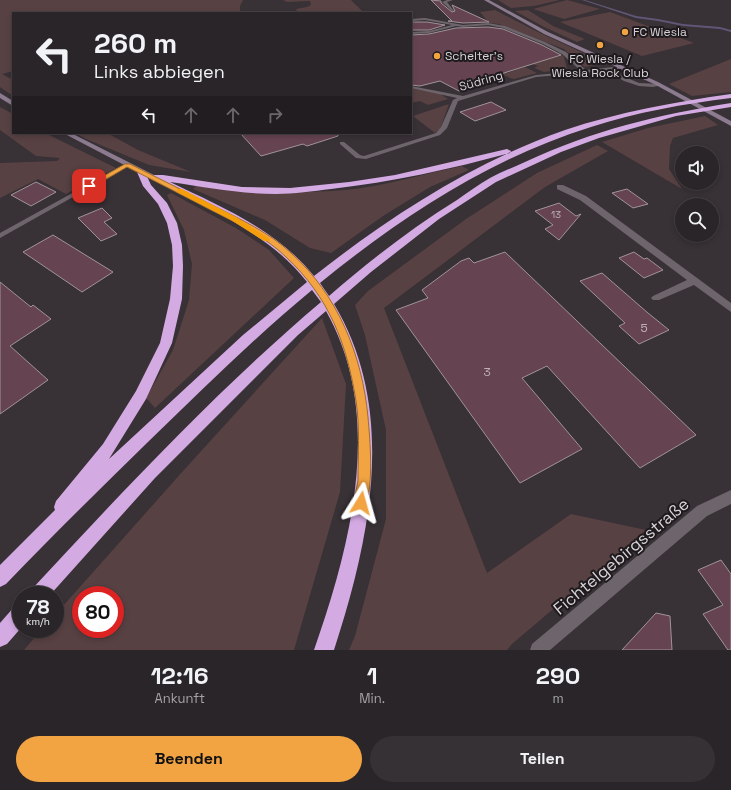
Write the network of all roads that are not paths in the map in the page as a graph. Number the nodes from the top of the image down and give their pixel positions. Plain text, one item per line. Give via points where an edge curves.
1 (439, 0) edge
2 (451, 0) edge
3 (486, 0) edge
4 (445, 1) edge
5 (453, 10) dead end
6 (412, 20) edge
7 (466, 26) junction
8 (412, 33) edge
9 (622, 67) junction
10 (607, 70) junction
11 (585, 72) junction
12 (660, 85) junction
13 (412, 87) edge
14 (0, 95) edge
15 (731, 96) edge
16 (463, 98) junction
17 (12, 103) edge
18 (697, 105) junction
19 (731, 105) edge
20 (731, 124) edge
21 (68, 134) edge
22 (545, 141) junction
23 (342, 143) dead end
24 (127, 165) junction
25 (141, 172) junction
26 (154, 177) junction
27 (560, 187) dead end
28 (0, 236) edge
29 (694, 281) junction
30 (656, 298) dead end
31 (731, 308) edge
32 (731, 497) edge
33 (30, 547) junction
34 (0, 578) edge
35 (46, 586) edge
36 (12, 624) edge
37 (0, 637) edge
38 (324, 650) edge
39 (538, 650) edge

1 - 4 lane
2 - 4 lane
3 - 9 street via 546,33
4 - 5 lane
6 - 7 lane via 425,19
7 - 8 lane via 456,25 429,32
7 - 11 lane via 488,24 504,27 564,53
9 - 10 lane, Südring
9 - 12 street
10 - 11 lane, Südring
10 - 12 lane via 629,82 646,87
11 - 16 lane, Südring via 536,76
12 - 20 street
13 - 16 lane
14 - 17 street
15 - 18 highway
16 - 23 lane, Südring via 456,100 444,128 438,134 364,158 358,157
18 - 19 highway
18 - 22 highway via 679,103 598,123
18 - 35 highway via 596,136 558,150 493,180 436,217 367,268 294,332 150,473
21 - 24 street
22 - 26 highway via 414,174 362,184 310,189 270,191 226,188
22 - 33 highway via 448,188 343,259 262,325
24 - 25 street
24 - 28 lane
25 - 26 street
25 - 33 highway via 147,186 162,204 172,223 177,245 176,299 166,343 141,395 108,449
26 - 38 highway via 234,219 288,254 318,286 334,313 348,345 361,402 364,439 363,488 342,591
27 - 29 street via 583,198
29 - 30 street
29 - 31 street
32 - 39 street, Fichtelgebirgsstraße via 702,511
33 - 34 highway
36 - 37 highway

